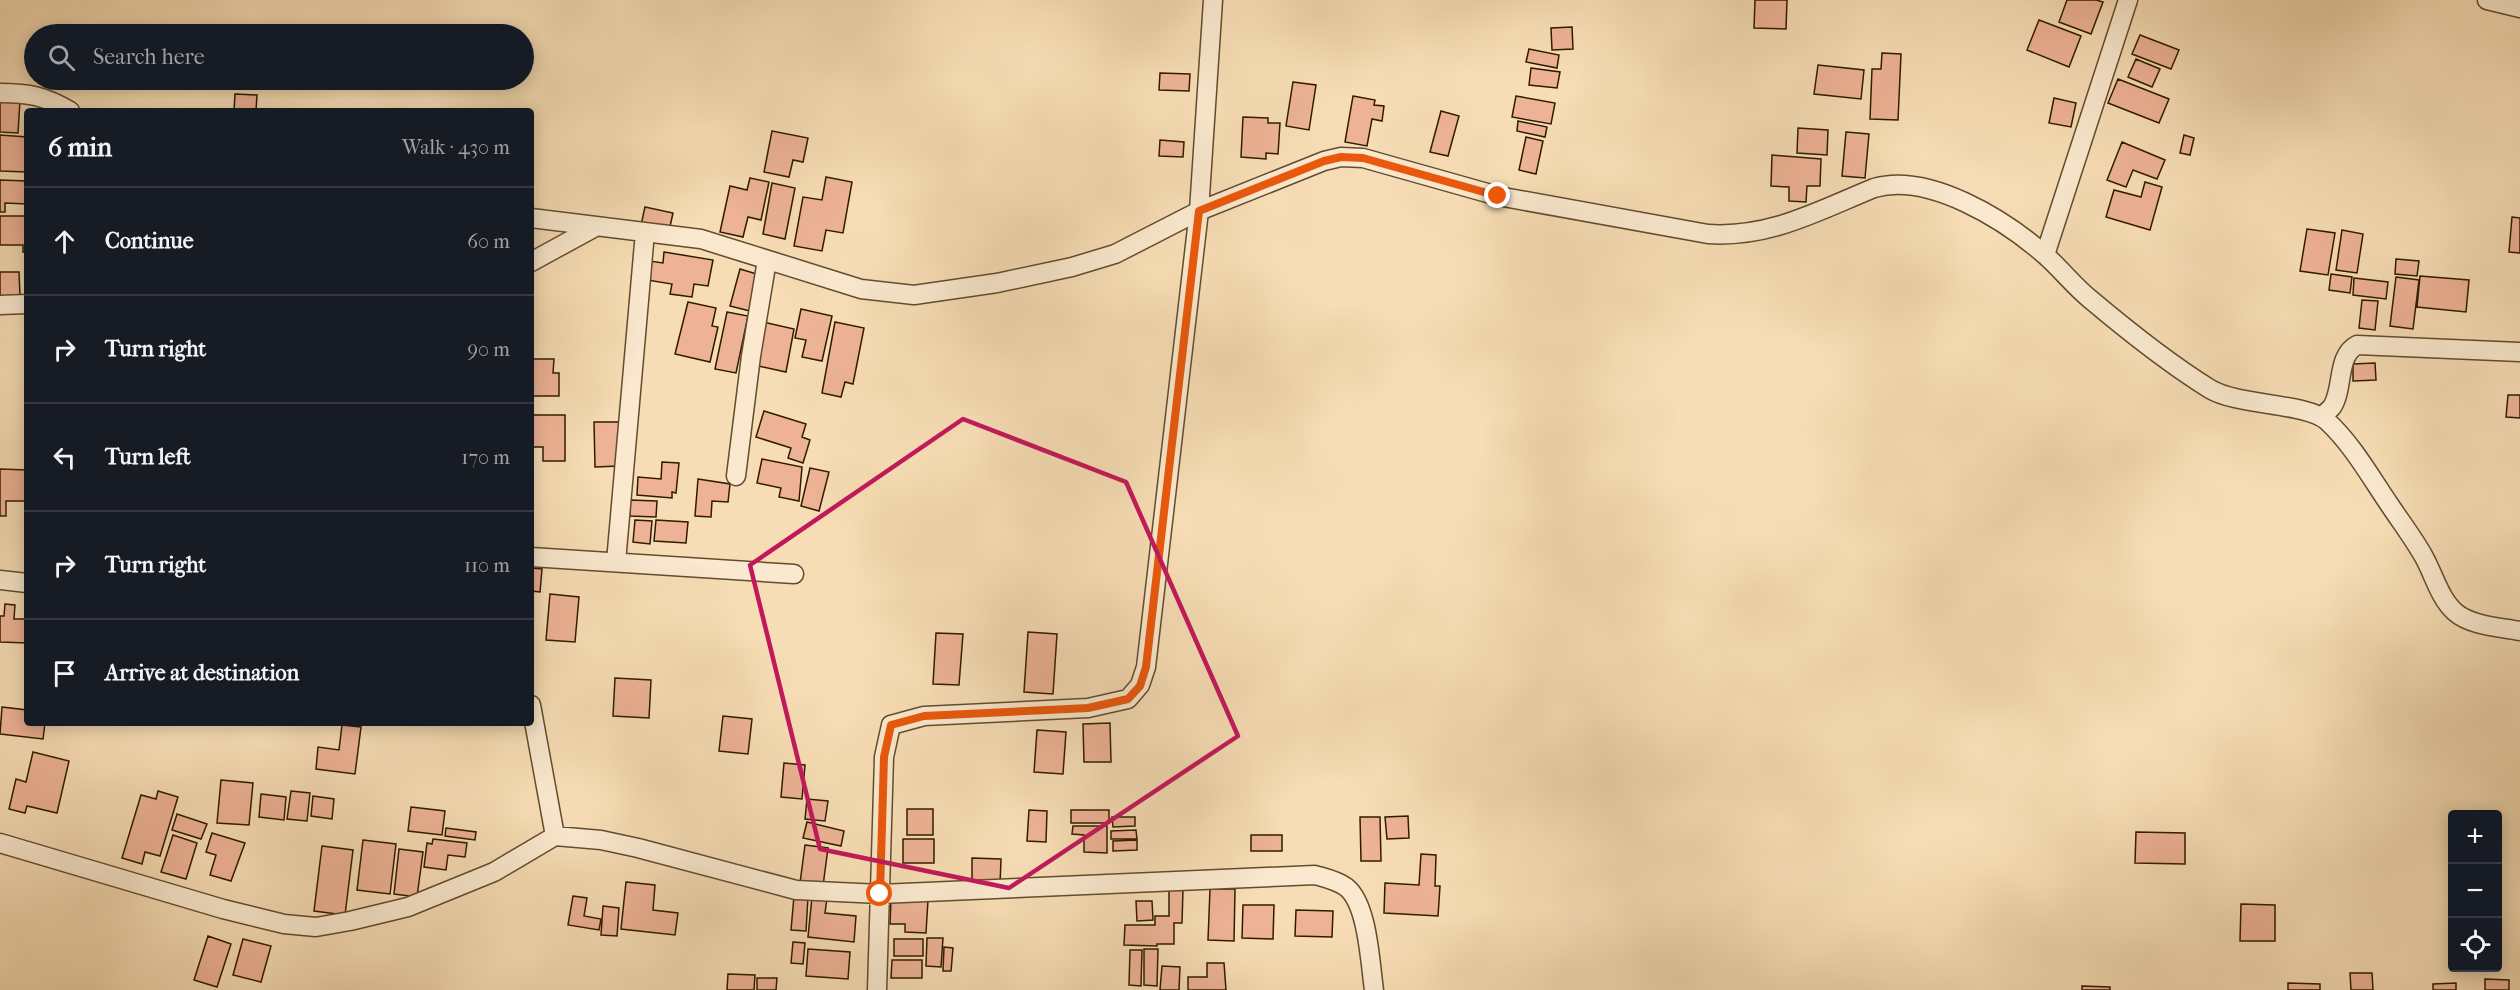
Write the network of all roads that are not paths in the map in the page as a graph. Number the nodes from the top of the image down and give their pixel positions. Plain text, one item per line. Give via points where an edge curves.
1 (1213, 0) edge
2 (2128, 0) edge
3 (2487, 0) edge
4 (2520, 8) edge
5 (0, 93) edge
6 (65, 108) edge
7 (1199, 211) junction
8 (534, 218) edge
9 (597, 226) junction
10 (645, 232) junction
11 (2045, 255) junction
12 (534, 260) edge
13 (767, 260) junction
14 (24, 304) edge
15 (0, 305) edge
16 (2520, 352) edge
17 (2321, 417) junction
18 (736, 476) dead end
19 (534, 556) edge
20 (615, 562) junction
21 (794, 574) dead end
22 (0, 580) edge
23 (24, 584) edge
24 (2520, 631) edge
25 (534, 726) edge
26 (555, 836) junction
27 (0, 843) edge
28 (880, 894) junction
29 (877, 990) edge
30 (1374, 990) edge

1 - 7 street
2 - 11 street
3 - 4 street
5 - 6 street via 47,98
7 - 11 street via 1341,157 1363,158 1498,196 1727,235 1770,230 1874,188 1905,184 1949,196 1996,218
7 - 13 street via 1115,254 1072,267 914,295 861,289
7 - 28 street via 1146,667 1140,686 1128,699 1088,708 924,716 891,725 884,757
8 - 9 street
9 - 10 street
9 - 12 street
10 - 13 street via 701,239
10 - 20 street
11 - 17 street via 2089,298 2213,391
13 - 18 street
14 - 15 street
16 - 17 street via 2357,345 2345,359 2332,408
17 - 24 street via 2356,455 2424,556 2443,597 2456,612 2480,623
19 - 20 street
20 - 21 street
22 - 23 street
25 - 26 street
26 - 27 street via 494,872 408,907 316,927 284,924 223,909
26 - 28 street via 638,848 796,890
28 - 29 street
28 - 30 street via 1315,875 1347,888 1361,909

